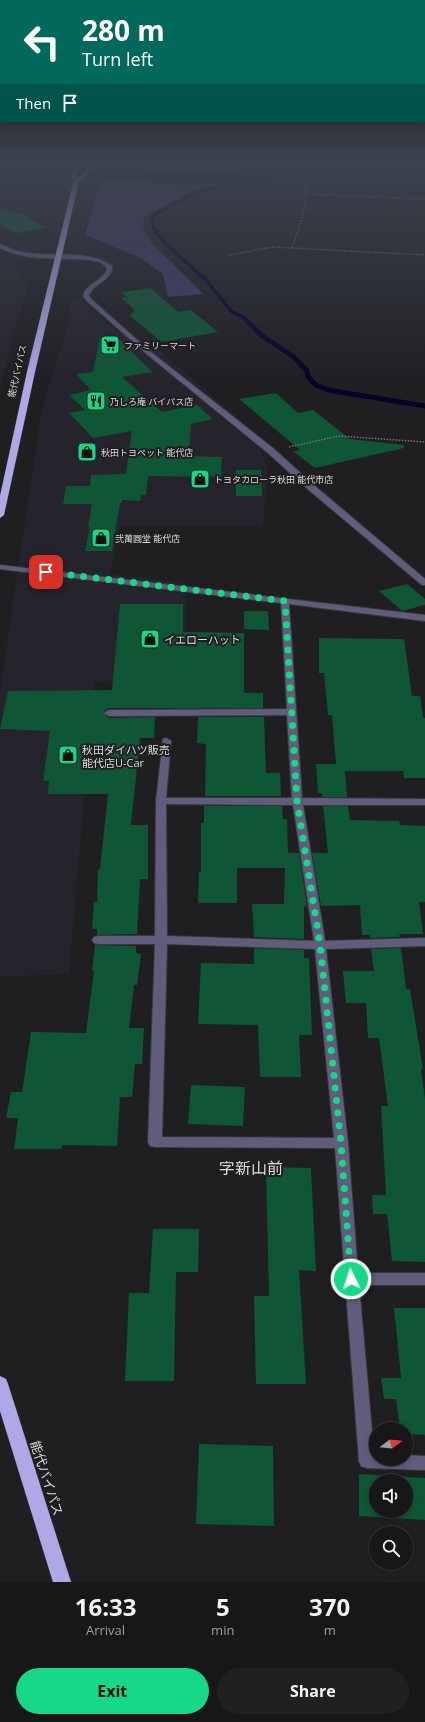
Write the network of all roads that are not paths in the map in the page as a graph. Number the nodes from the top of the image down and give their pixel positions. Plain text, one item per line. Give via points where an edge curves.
1 (62, 239) edge
2 (0, 246) edge
3 (57, 257) junction
4 (0, 515) edge
5 (0, 567) edge
6 (425, 583) edge
7 (285, 601) junction
8 (424, 618) edge
9 (425, 629) edge
10 (292, 712) junction
11 (109, 713) dead end
12 (166, 741) dead end
13 (161, 801) junction
14 (297, 801) junction
15 (425, 802) edge
16 (98, 940) dead end
17 (160, 940) junction
18 (425, 942) edge
19 (320, 944) junction
20 (341, 1143) junction
21 (351, 1279) junction
22 (425, 1279) edge
23 (0, 1384) edge
24 (425, 1463) edge
25 (62, 1582) edge

1 - 3 highway, 能代バイパス
2 - 3 street via 14,253
3 - 4 highway, 能代バイパス
3 - 6 street via 90,259 107,264 110,267 108,273 88,288 86,296 89,300 150,354 271,451
5 - 7 street
7 - 8 street
7 - 10 street
8 - 9 street
10 - 11 street
10 - 14 street
12 - 13 street
13 - 14 street
13 - 17 street
14 - 15 street
14 - 19 street
16 - 17 street
17 - 19 street
17 - 20 street via 155,1142
18 - 19 street
19 - 20 street
20 - 21 street
21 - 22 street
21 - 24 street via 367,1461
23 - 25 highway, 能代バイパス

